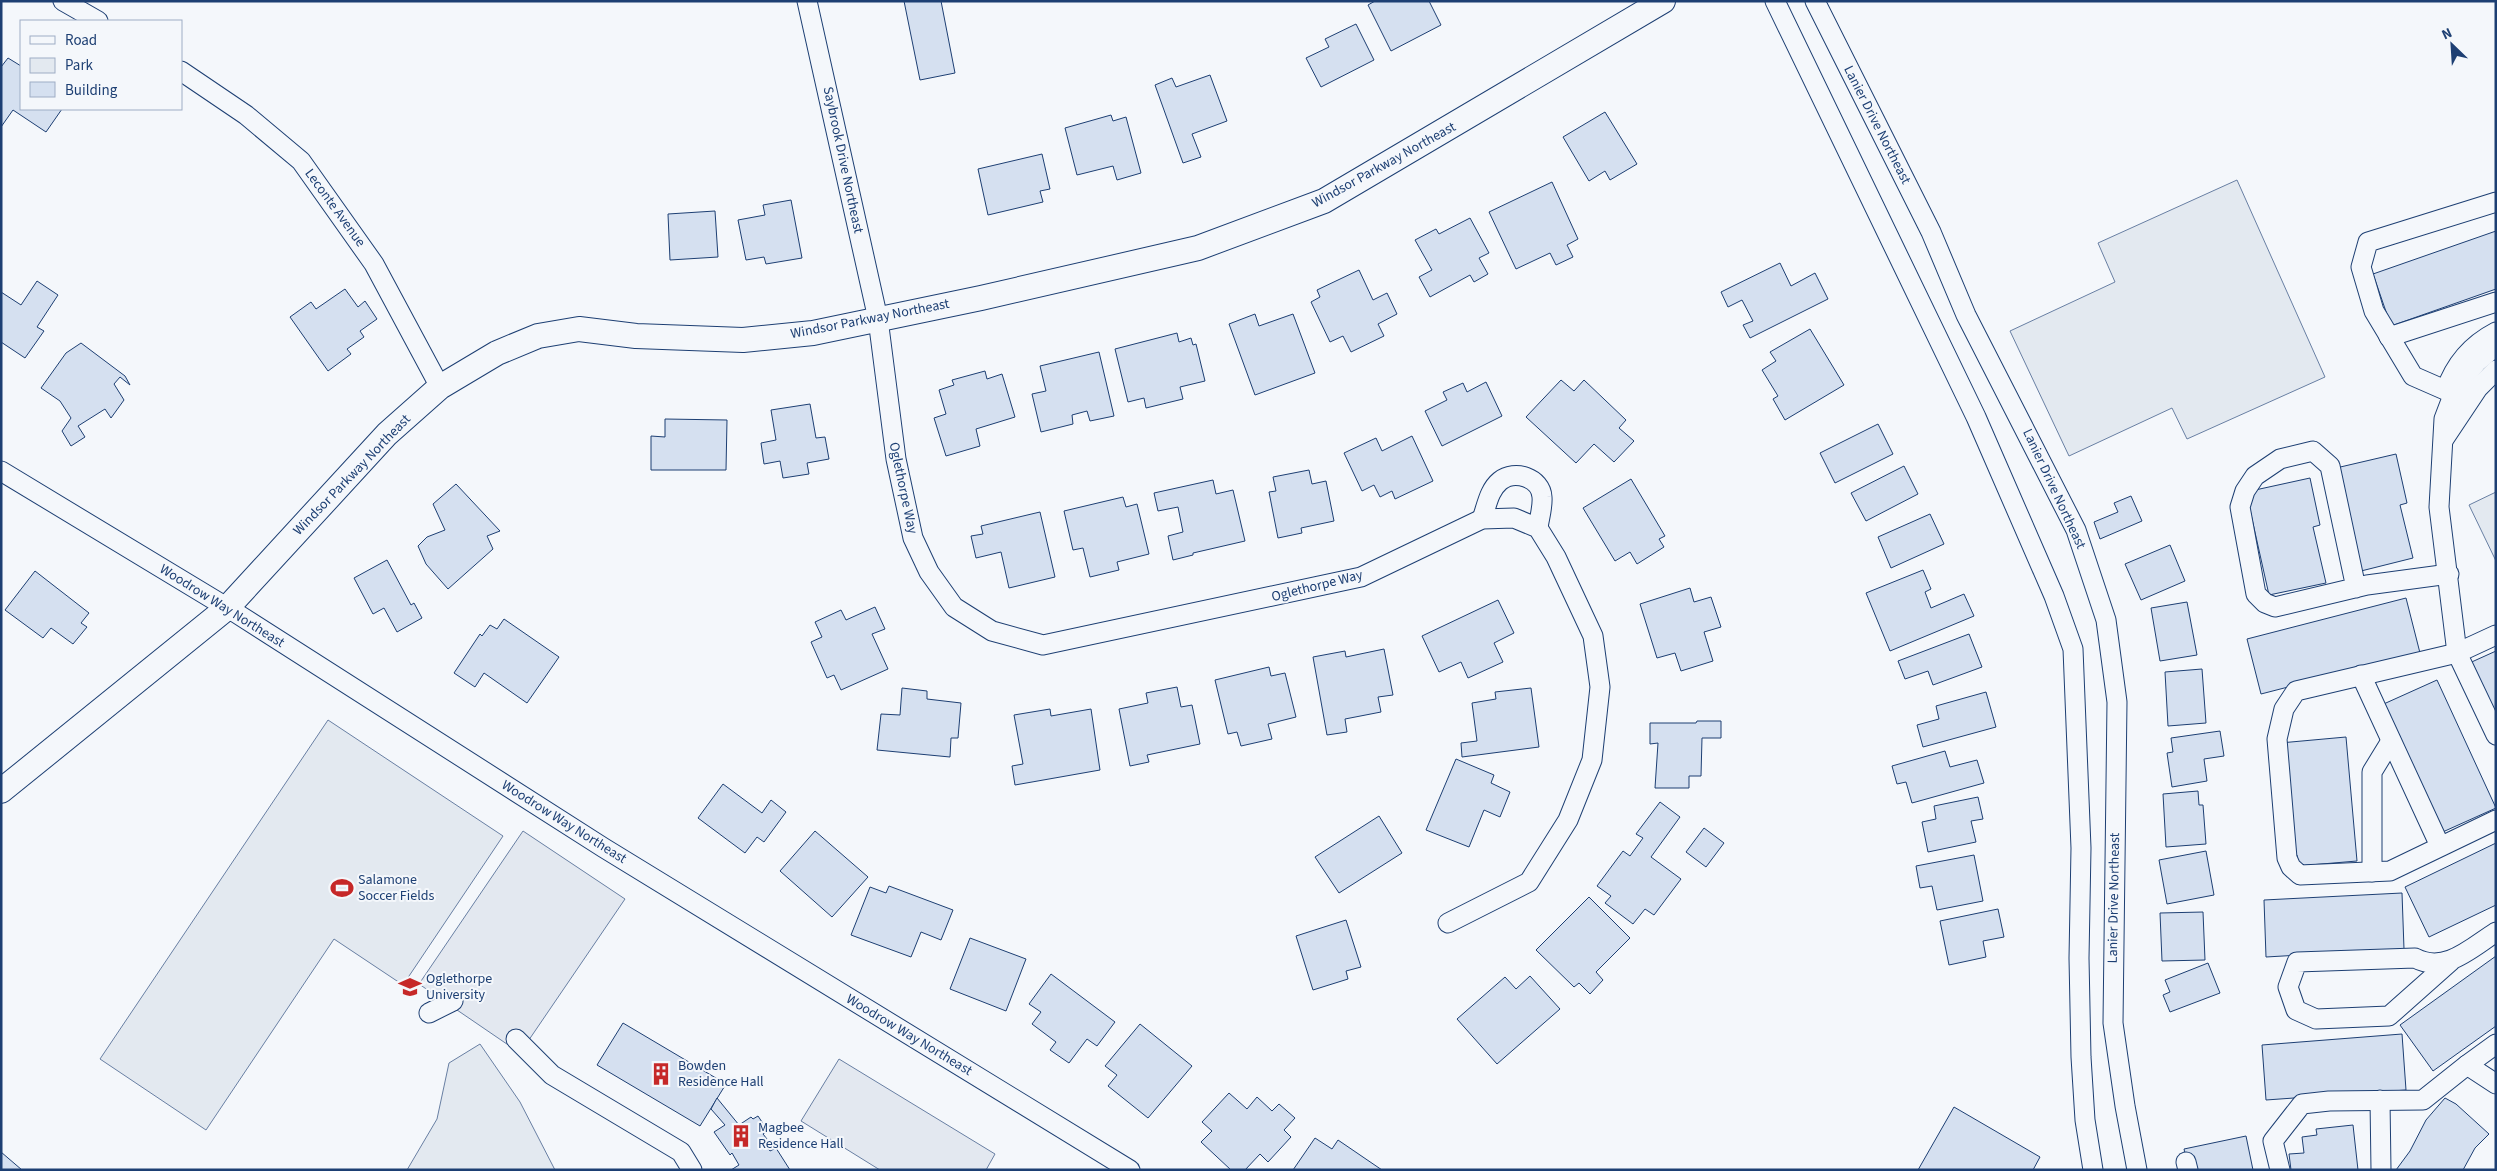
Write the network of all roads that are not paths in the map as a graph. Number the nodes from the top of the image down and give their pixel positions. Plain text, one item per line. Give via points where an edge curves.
1 (63, 1) edge
2 (807, 1) edge
3 (1664, 1) edge
4 (1775, 1) edge
5 (1815, 1) edge
6 (96, 20) edge
7 (182, 72) edge
8 (2496, 202) edge
9 (2496, 302) edge
10 (878, 318) junction
11 (2496, 332) edge
12 (2388, 337) junction
13 (2496, 346) edge
14 (2496, 370) edge
15 (440, 387) junction
16 (2445, 390) junction
17 (2443, 440) junction
18 (1, 471) edge
19 (1482, 519) junction
20 (1538, 528) junction
21 (2449, 574) junction
22 (2356, 588) junction
23 (228, 608) junction
24 (2496, 635) edge
25 (2457, 653) junction
26 (2360, 675) junction
27 (2495, 733) edge
28 (2391, 742) junction
29 (1, 791) edge
30 (2496, 820) edge
31 (2440, 846) junction
32 (2372, 872) junction
33 (1448, 923) dead end
34 (2496, 932) edge
35 (2452, 960) junction
36 (452, 1001) dead end
37 (429, 1013) dead end
38 (516, 1040) dead end
39 (2496, 1044) edge
40 (2467, 1066) junction
41 (2496, 1084) edge
42 (2380, 1100) junction
43 (692, 1170) edge
44 (1130, 1170) edge
45 (2093, 1170) edge
46 (2137, 1170) edge
47 (2280, 1170) edge
48 (2381, 1170) edge

1 - 6 street
2 - 10 street, Saybrook Drive Northeast
3 - 10 street, Windsor Parkway Northeast via 1324,201 1198,248
4 - 45 street via 1976,417 2054,596 2073,649 2081,848 2080,1057
5 - 46 street, Lanier Drive Northeast via 1931,232 1966,315 2076,530 2106,620 2117,702 2113,1023
7 - 15 street, Leconte Avenue via 246,115 301,161 374,264
8 - 12 street via 2368,242 2361,267 2374,311
9 - 12 street
10 - 15 street, Windsor Parkway Northeast via 814,332 743,340 636,336 578,328 538,336 496,353
10 - 19 street, Oglethorpe Way via 896,459 913,538 929,572 954,607 992,631 1043,645 1361,577
11 - 16 street via 2465,355
12 - 16 street via 2413,376
13 - 17 street via 2477,362 2456,392 2444,419
14 - 17 street via 2478,388
15 - 23 street, Windsor Parkway Northeast via 387,434
16 - 17 street via 2441,410
17 - 21 street via 2439,507
18 - 23 street, Woodrow Way Northeast
19 - 20 street, Oglethorpe Way via 1514,518
19 - 20 street via 1490,492 1501,480 1512,475 1526,476 1537,483 1543,496
20 - 33 street via 1556,557 1593,636 1600,687 1592,760 1568,820 1529,882
21 - 22 street
21 - 25 street
22 - 22 street via 2275,607 2256,594 2240,507 2254,476 2280,458 2313,450 2323,457 2330,466
23 - 29 street, Windsor Parkway Northeast
23 - 44 street, Woodrow Way Northeast via 604,848
24 - 25 street
25 - 26 street
25 - 27 street
26 - 28 street
26 - 32 street via 2296,691 2284,709 2277,739 2287,858 2292,867 2300,875
28 - 31 street
28 - 32 street via 2372,772
30 - 31 street
31 - 32 street via 2390,871
34 - 35 street
35 - 35 street via 2427,964 2415,958 2297,962 2288,987 2296,1010 2316,1019 2389,1016
36 - 37 street
38 - 43 street via 552,1075 681,1152
39 - 40 street
40 - 41 street
40 - 42 street via 2423,1100
42 - 47 street via 2302,1104 2273,1141
42 - 48 street

